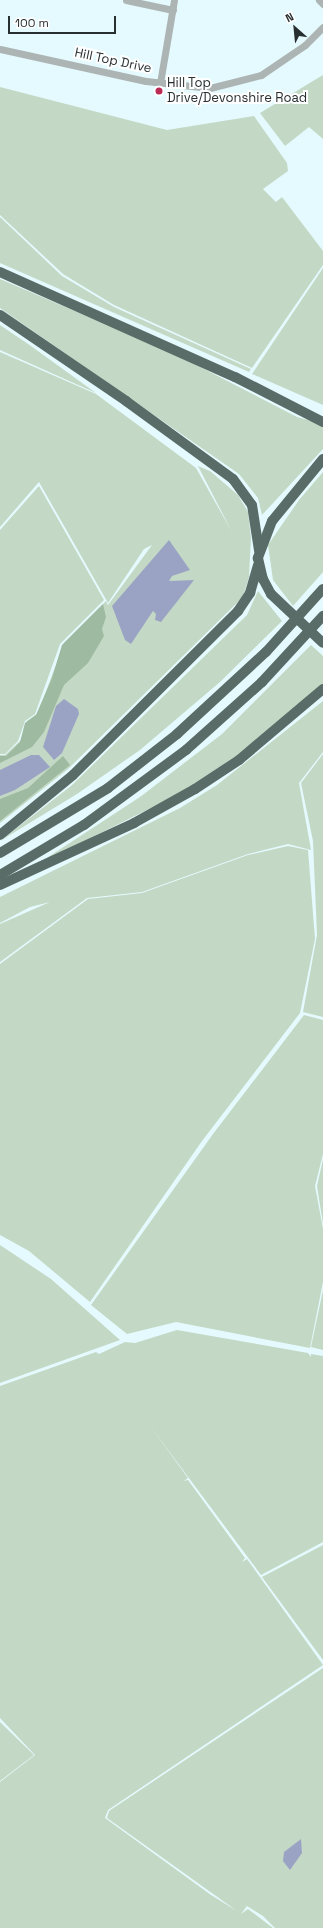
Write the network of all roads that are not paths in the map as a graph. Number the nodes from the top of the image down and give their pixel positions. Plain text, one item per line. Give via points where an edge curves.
1 (126, 0) edge
2 (174, 0) edge
3 (319, 0) edge
4 (323, 4) edge
5 (173, 10) junction
6 (323, 27) edge
7 (0, 49) edge
8 (160, 83) junction
9 (0, 272) edge
10 (0, 314) edge
11 (323, 422) edge
12 (323, 459) edge
13 (259, 550) junction
14 (258, 565) junction
15 (323, 589) edge
16 (323, 616) edge
17 (323, 643) edge
18 (323, 689) edge
19 (0, 835) edge
20 (0, 853) edge
21 (0, 875) edge
22 (0, 885) edge

1 - 5 street
2 - 5 street
3 - 4 street
5 - 8 street
6 - 8 street, Hill Top Drive via 305,46 261,75 210,88
7 - 8 street, Hill Top Drive
9 - 11 highway via 208,364
10 - 13 highway via 233,479 252,505
12 - 13 highway via 272,521
13 - 14 highway
14 - 17 highway via 271,594
14 - 19 highway via 250,593 233,616 73,775
15 - 20 highway via 266,652 177,734 108,788
16 - 21 highway via 262,682 186,750 90,821
18 - 22 highway via 239,760 195,789 134,823

